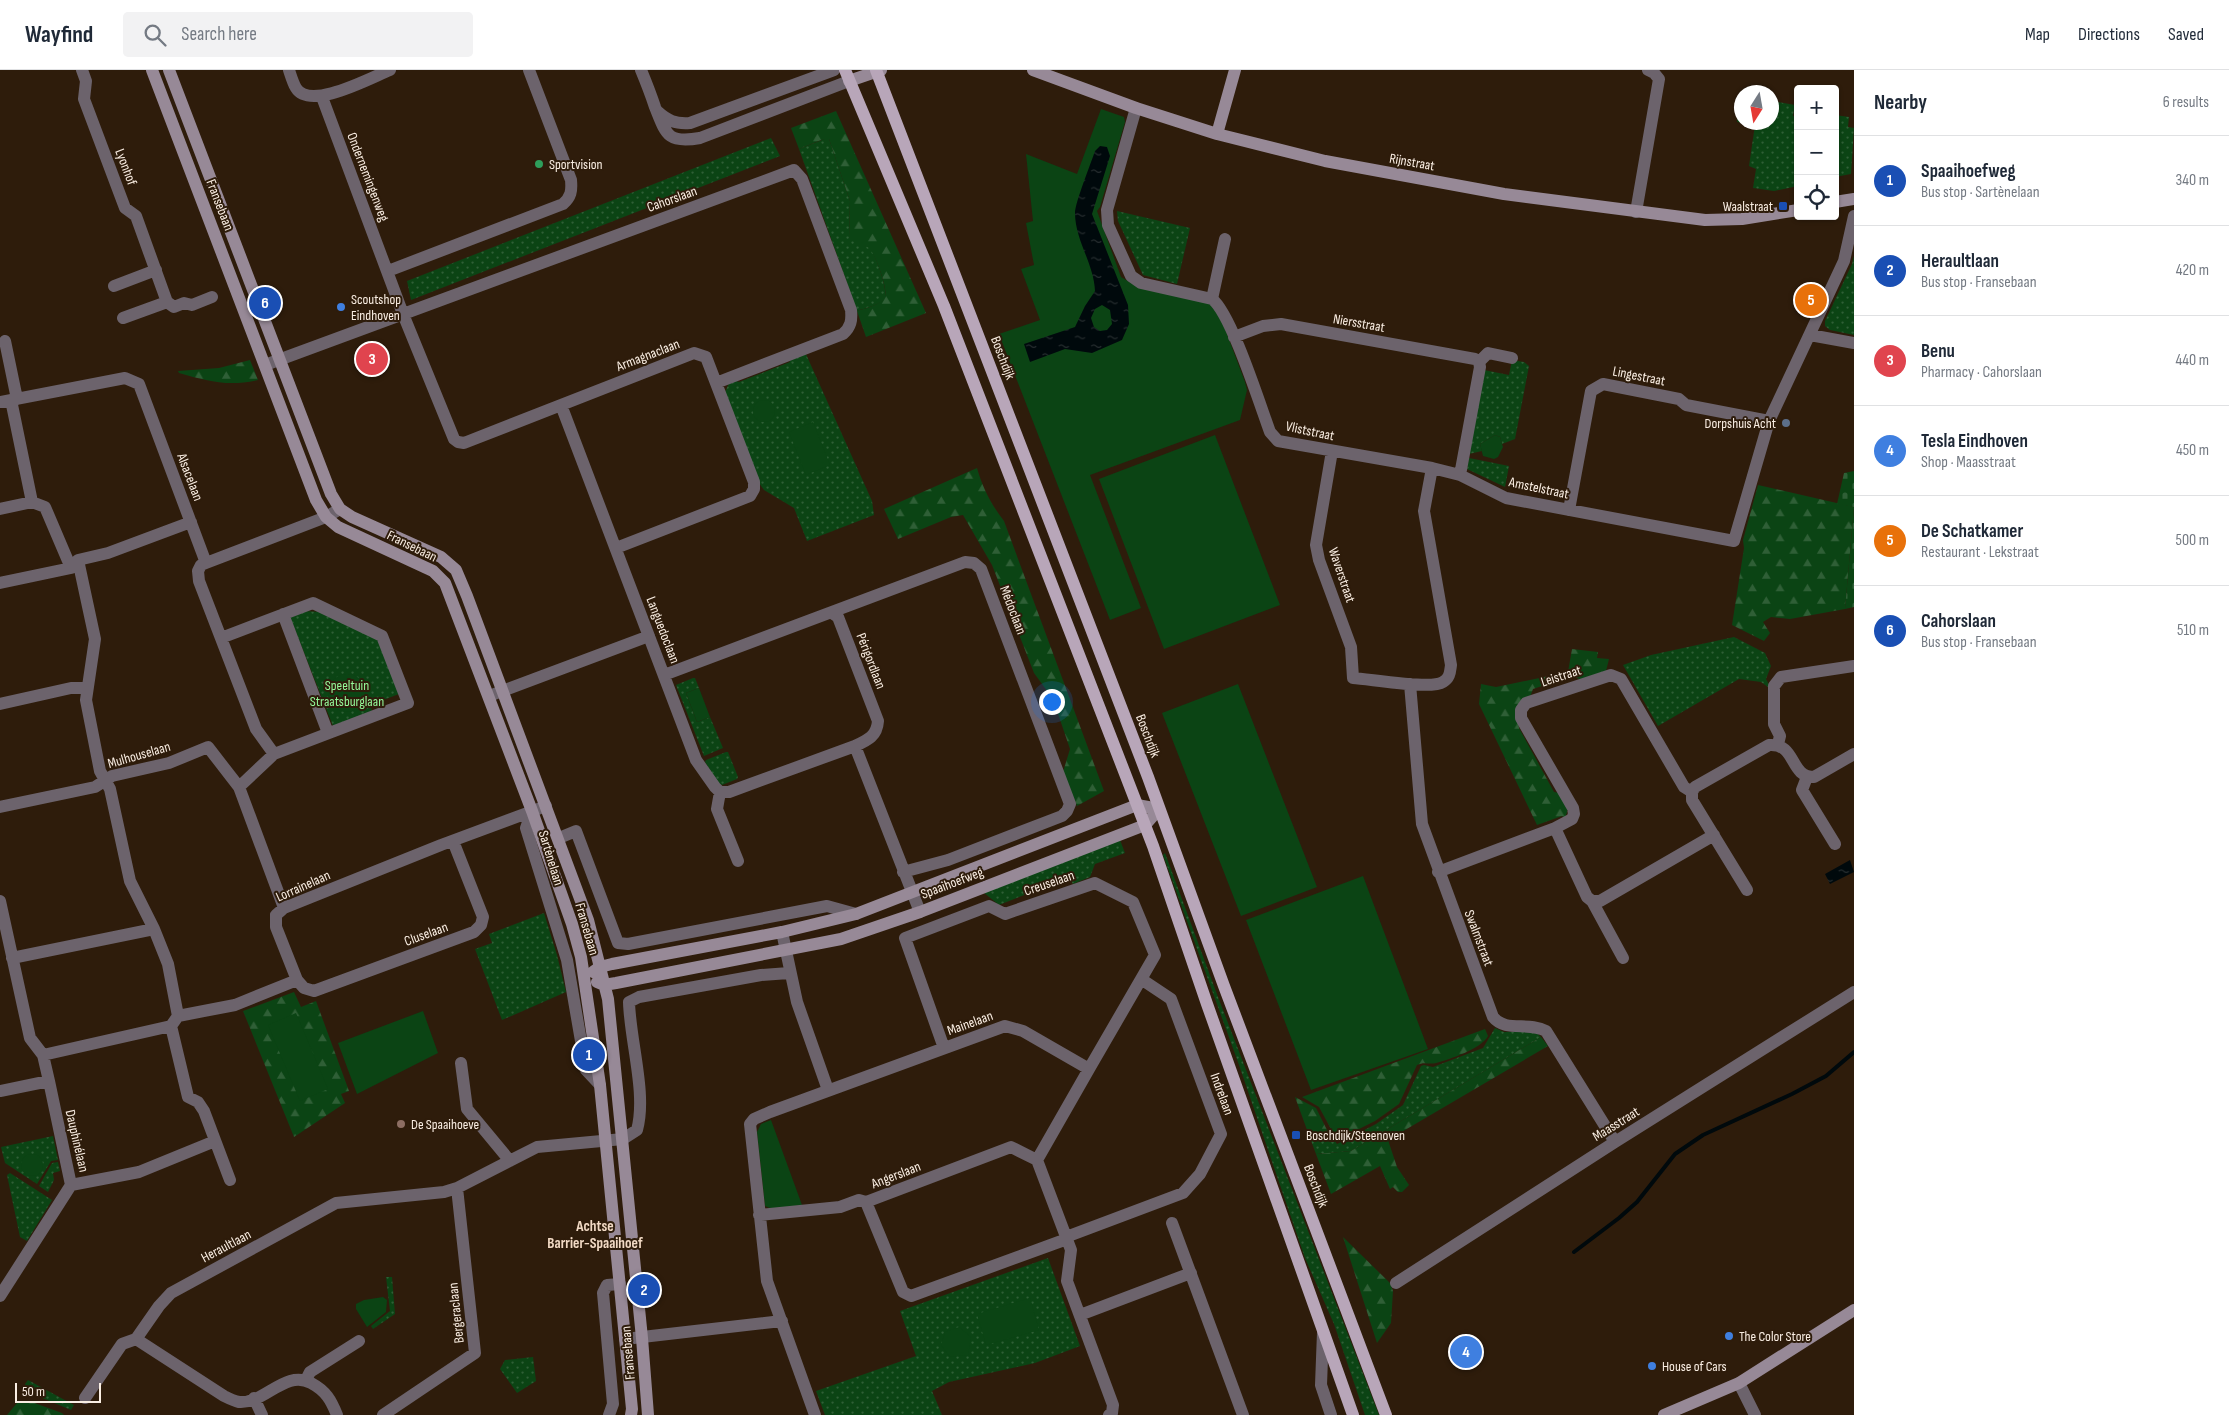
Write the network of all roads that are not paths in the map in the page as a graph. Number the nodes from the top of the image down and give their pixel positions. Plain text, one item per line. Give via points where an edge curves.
1 (82, 70) edge
2 (152, 70) edge
3 (169, 70) edge
4 (289, 70) edge
5 (390, 70) edge
6 (529, 70) edge
7 (641, 70) edge
8 (834, 70) edge
9 (878, 70) edge
10 (1033, 70) edge
11 (1235, 70) edge
12 (1653, 71) edge
13 (847, 75) edge
14 (322, 97) junction
15 (1136, 108) junction
16 (657, 111) junction
17 (722, 111) junction
18 (729, 126) junction
19 (1217, 134) junction
20 (1854, 199) edge
21 (1839, 201) edge
22 (1794, 211) edge
23 (1636, 212) junction
24 (1854, 216) edge
25 (1225, 239) dead end
26 (156, 270) junction
27 (388, 272) junction
28 (114, 286) dead end
29 (212, 297) dead end
30 (1212, 299) junction
31 (168, 302) junction
32 (404, 314) junction
33 (123, 318) dead end
34 (1810, 335) junction
35 (1234, 337) junction
36 (5, 341) dead end
37 (1854, 343) edge
38 (1512, 358) dead end
39 (280, 360) junction
40 (1480, 362) junction
41 (265, 365) junction
42 (716, 383) junction
43 (9, 400) edge
44 (561, 404) junction
45 (1769, 422) junction
46 (1332, 451) junction
47 (1432, 468) junction
48 (1460, 475) junction
49 (32, 502) junction
50 (0, 509) edge
51 (340, 509) junction
52 (1569, 510) junction
53 (326, 517) junction
54 (190, 522) junction
55 (616, 548) junction
56 (206, 563) junction
57 (75, 564) junction
58 (0, 583) edge
59 (832, 613) junction
60 (283, 614) junction
61 (649, 636) junction
62 (221, 638) junction
63 (1854, 666) edge
64 (664, 675) junction
65 (1410, 684) junction
66 (86, 688) junction
67 (503, 691) junction
68 (490, 696) junction
69 (0, 704) edge
70 (328, 733) junction
71 (1778, 744) junction
72 (855, 746) junction
73 (274, 754) junction
74 (1854, 754) edge
75 (1807, 777) junction
76 (104, 780) junction
77 (239, 787) junction
78 (720, 792) junction
79 (1692, 792) junction
80 (1137, 805) junction
81 (546, 806) junction
82 (0, 807) edge
83 (1159, 808) junction
84 (532, 811) junction
85 (1067, 812) joint
86 (1145, 825) junction
87 (1555, 828) junction
88 (1714, 835) junction
89 (559, 838) junction
90 (453, 841) junction
91 (1834, 844) dead end
92 (738, 861) dead end
93 (904, 872) junction
94 (1438, 872) junction
95 (1747, 890) dead end
96 (912, 893) junction
97 (0, 901) edge
98 (1592, 901) junction
99 (284, 908) junction
100 (920, 912) junction
101 (856, 914) junction
102 (154, 929) junction
103 (782, 932) junction
104 (786, 951) junction
105 (8, 956) edge
106 (1623, 958) dead end
107 (600, 967) junction
108 (790, 973) junction
109 (585, 978) junction
110 (1141, 979) junction
111 (297, 980) junction
112 (604, 985) junction
113 (1854, 992) edge
114 (175, 1021) junction
115 (944, 1048) junction
116 (43, 1055) junction
117 (461, 1063) dead end
118 (1089, 1069) junction
119 (49, 1081) junction
120 (600, 1085) junction
121 (828, 1090) junction
122 (0, 1091) edge
123 (623, 1139) junction
124 (606, 1140) junction
125 (215, 1141) junction
126 (1615, 1142) junction
127 (1037, 1160) junction
128 (510, 1161) junction
129 (230, 1180) dead end
130 (71, 1185) junction
131 (457, 1188) junction
132 (866, 1202) junction
133 (759, 1215) junction
134 (1172, 1223) dead end
135 (1066, 1238) junction
136 (1191, 1273) junction
137 (1396, 1283) dead end
138 (620, 1284) junction
139 (0, 1296) edge
140 (1854, 1310) edge
141 (1080, 1315) junction
142 (782, 1321) junction
143 (1324, 1330) junction
144 (642, 1338) junction
145 (136, 1339) junction
146 (625, 1339) junction
147 (359, 1341) dead end
148 (306, 1380) junction
149 (1739, 1382) junction
150 (85, 1398) dead end
151 (254, 1398) junction
152 (262, 1415) edge
153 (336, 1415) edge
154 (382, 1415) edge
155 (609, 1415) edge
156 (631, 1415) edge
157 (648, 1415) edge
158 (815, 1415) edge
159 (1109, 1415) edge
160 (1243, 1415) edge
161 (1330, 1415) edge
162 (1353, 1415) edge
163 (1386, 1415) edge
164 (1664, 1415) edge
165 (1755, 1415) edge

1 - 26 street, Lyonhof via 86,81 84,99 126,208 136,216
2 - 41 street, Fransebaan
3 - 39 street, Fransebaan
4 - 14 street via 296,90 306,96
5 - 14 street
6 - 27 street via 571,180 569,199
7 - 16 street
8 - 17 street
9 - 13 street
9 - 83 main road, Boschdijk
10 - 15 street, Rijnstraat
11 - 19 street
12 - 23 street via 1659,79
13 - 18 street
13 - 80 main road via 944,306
14 - 27 street, Ondernemingenweg
15 - 19 street, Rijnstraat
15 - 30 street via 1106,210 1108,225 1131,276 1141,283
16 - 17 street via 677,124 690,123
16 - 18 street via 660,125 676,138 700,138
17 - 18 street
19 - 23 street, Rijnstraat via 1325,161 1504,194
20 - 21 street
22 - 23 street, Rijnstraat via 1742,220 1705,220
24 - 34 street, Amstelstraat via 1844,261
25 - 30 street
26 - 28 street
26 - 31 street, Lyonhof
27 - 32 street, Ondernemingenweg
29 - 31 street via 192,305 184,303 174,307
30 - 35 street, Vliststraat via 1222,309
31 - 33 street
32 - 39 street, Cahorslaan
32 - 42 street, Cahorslaan via 794,170 802,179 851,310 849,329
32 - 44 street, Armagnaclaan via 454,439 458,442
34 - 37 street
34 - 45 street, Amstelstraat
35 - 40 street, Niersstraat via 1263,326 1281,324
35 - 46 street, Vliststraat via 1270,432 1278,441
36 - 43 street
38 - 40 street via 1488,353
39 - 41 street, Cahorslaan
39 - 51 street, Fransebaan via 331,494
40 - 48 street
41 - 53 street, Fransebaan via 316,500
42 - 44 street, Armagnaclaan via 706,358 694,353
42 - 55 street, Armagnaclaan via 754,482 750,496
43 - 49 street
43 - 54 street, Alsacelaan via 125,378 139,384
44 - 55 street, Languedoclaan
45 - 52 street, Amstelstraat via 1734,540
45 - 52 street, Lingestraat via 1603,384 1590,391
46 - 47 street, Vliststraat
46 - 65 street, Waverstraat via 1316,545 1351,647 1353,678
47 - 48 street, Amstelstraat
47 - 65 street via 1424,511 1451,665 1450,675 1439,684
48 - 52 street, Amstelstraat via 1506,498
49 - 50 street
49 - 57 street via 45,506
51 - 53 street
51 - 67 street, Fransebaan via 442,557 456,570
53 - 56 street
53 - 68 street, Fransebaan via 338,527 433,571 445,583
54 - 56 street, Alsacelaan
54 - 57 street
55 - 61 street, Languedoclaan
56 - 62 street via 198,571 199,581
57 - 58 street
57 - 66 street via 95,639
59 - 64 street
59 - 72 street, Périgordlaan via 838,617 878,721 878,731
59 - 85 street, Médoclaan via 964,562 974,563 981,569 1068,795 1070,804
60 - 62 street
60 - 70 street
60 - 70 street via 313,603 382,636 410,708
61 - 64 street, Languedoclaan
61 - 67 street
62 - 73 street via 256,728
63 - 71 street via 1781,677 1774,686 1774,724 1780,736
64 - 78 street, Languedoclaan via 696,760
65 - 94 street, Swalmstraat via 1422,824
66 - 69 street via 71,688
66 - 76 street
67 - 68 street
67 - 81 street, Fransebaan
68 - 84 street, Fransebaan
70 - 73 street
71 - 75 street via 1784,747
71 - 79 street via 1769,745 1695,787
72 - 78 street, Périgordlaan via 730,792
72 - 93 street
73 - 77 street
74 - 75 street via 1814,777
75 - 91 street via 1802,790
76 - 77 street, Mulhouselaan via 169,763 208,748
76 - 82 street, Mulhouselaan via 95,786
76 - 102 street via 110,788 130,881
77 - 99 street
78 - 92 street via 717,808
79 - 87 street, Leistraat via 1684,787 1621,679 1611,675 1526,703 1521,710 1521,718 1573,808 1572,820
79 - 88 street via 1692,800
80 - 83 street, Spaaihoefweg
80 - 86 main road
80 - 96 street, Spaaihoefweg
81 - 84 street, Lorrainelaan
81 - 89 street, Fransebaan
83 - 86 street, Spaaihoefweg
83 - 163 main road, Boschdijk
84 - 90 street, Lorrainelaan
84 - 109 street, Fransebaan via 572,924
84 - 120 street, Sartènelaan via 526,828 568,960 586,1070
85 - 93 street, Spaaihoefweg via 948,860
86 - 100 street, Spaaihoefweg
86 - 143 main road
87 - 94 street
87 - 98 street
88 - 95 street
88 - 98 street via 1600,901
89 - 101 street, Fransebaan via 576,831 618,943 628,944 827,906
89 - 107 street, Fransebaan via 588,920
90 - 99 street, Lorrainelaan
90 - 111 street, Cluselaan via 483,917 474,932 314,991 304,988
93 - 96 street
94 - 126 street, Swalmstraat via 1493,1017 1504,1026 1537,1026 1546,1031
96 - 100 street
96 - 101 street, Spaaihoefweg
97 - 105 street
98 - 106 street
99 - 111 street, Lorrainelaan via 276,915 276,927
100 - 104 street, Spaaihoefweg via 841,940
101 - 103 street, Spaaihoefweg
102 - 105 street
102 - 114 street via 168,964
103 - 104 street
103 - 107 street, Spaaihoefweg
104 - 108 street
104 - 112 street, Spaaihoefweg
105 - 116 street via 30,1038
107 - 109 street, Spaaihoefweg
107 - 112 street, Fransebaan
108 - 121 street
108 - 123 street via 761,974 638,996 629,1002 640,1120 637,1130
109 - 112 street
109 - 120 street, Fransebaan
110 - 115 street, Creuselaan via 1155,955 1133,902 1095,883 1005,914 989,906 905,938
110 - 118 street, Creuselaan
110 - 135 street, Indrelaan via 1171,999 1221,1134 1200,1174 1183,1193
111 - 114 street via 235,1005
112 - 123 street, Fransebaan
113 - 126 street, Maasstraat
114 - 116 street
114 - 125 street via 188,1096 198,1102
115 - 118 street, Mainelaan via 1005,1026 1023,1031
115 - 121 street, Mainelaan
116 - 119 street
117 - 128 street via 467,1109
118 - 127 street
119 - 122 street
119 - 130 street, Dauphinélaan
120 - 124 street, Fransebaan
121 - 133 street, Mainelaan via 770,1112 750,1124
123 - 124 street
123 - 144 street, Fransebaan
124 - 128 street, Heraultlaan via 537,1147
124 - 138 street, Fransebaan
125 - 129 street
125 - 130 street via 139,1172
126 - 137 street, Maasstraat
127 - 132 street, Angerslaan via 1011,1148
127 - 135 street
128 - 131 street, Heraultlaan
130 - 139 street, Dauphinélaan
131 - 145 street, Heraultlaan via 336,1203 171,1293
131 - 154 street, Bergeraclaan via 475,1353
132 - 133 street, Angerslaan via 859,1200 840,1207
132 - 135 street, Indrelaan via 903,1292 911,1296
133 - 142 street, Mainelaan via 767,1280
134 - 136 street
135 - 141 street via 1071,1250 1067,1281
136 - 141 street
136 - 160 street
138 - 146 street, Fransebaan
138 - 155 street, Fransebaan via 606,1285 603,1293 613,1404
140 - 149 street
141 - 159 street via 1113,1405
142 - 144 street
142 - 158 street, Mainelaan
143 - 161 street via 1321,1385
143 - 162 main road
144 - 146 street
144 - 157 street, Fransebaan
145 - 150 street, Heraultlaan via 122,1344
145 - 151 street via 224,1396 239,1402
146 - 156 street, Fransebaan
147 - 148 street via 310,1372
148 - 151 street via 293,1379
148 - 153 street via 330,1397
149 - 164 street
149 - 165 street
151 - 152 street

